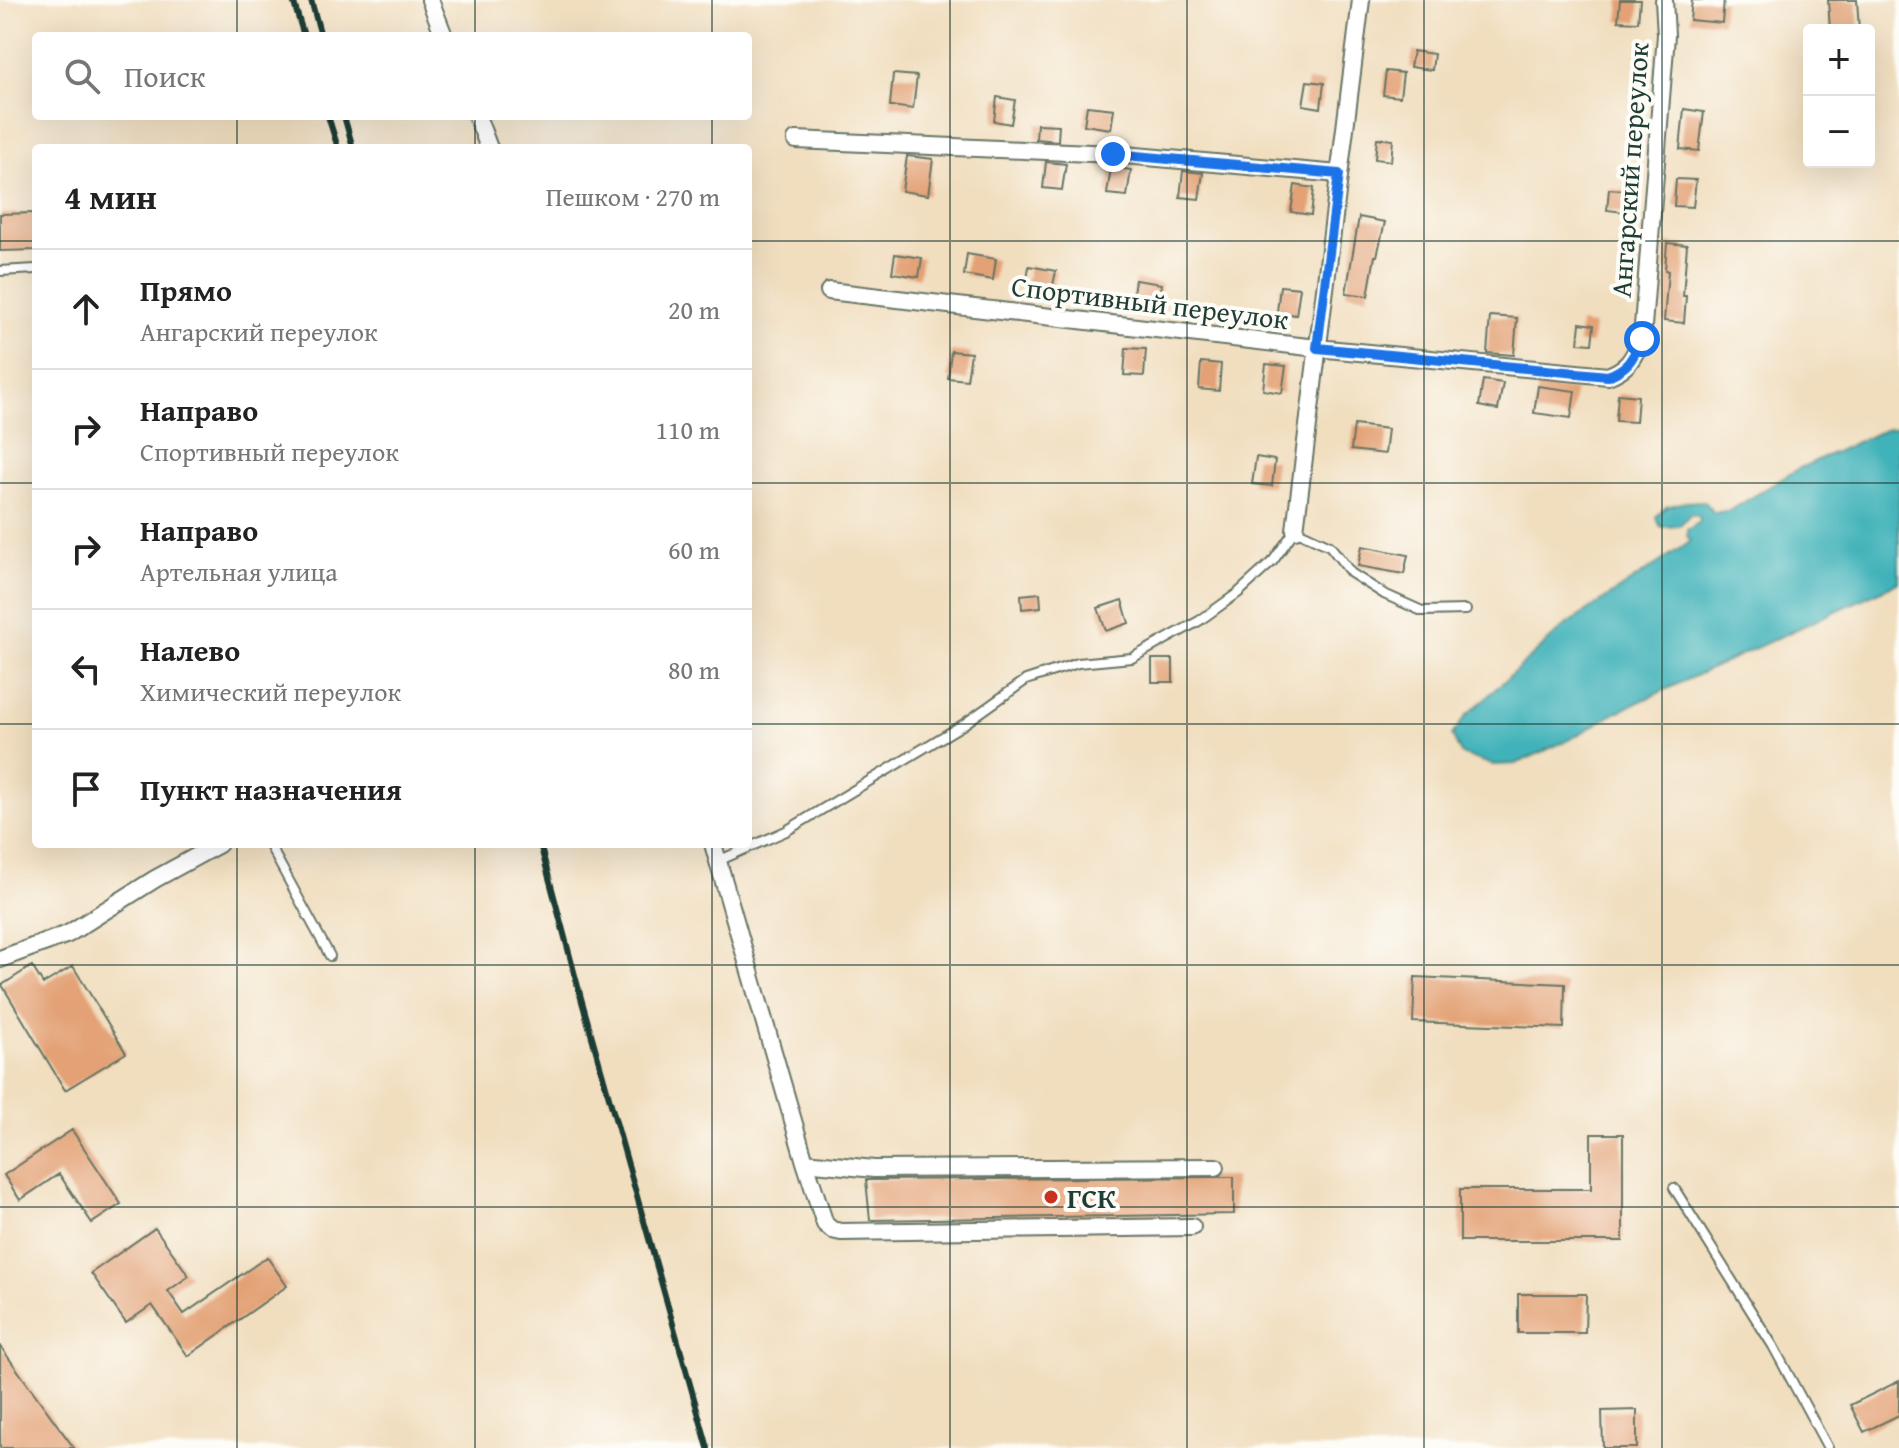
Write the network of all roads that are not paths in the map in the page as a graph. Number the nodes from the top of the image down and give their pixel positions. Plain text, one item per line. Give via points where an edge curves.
1 (430, 0) edge
2 (1361, 0) edge
3 (1664, 0) edge
4 (442, 32) edge
5 (478, 120) edge
6 (796, 140) dead end
7 (488, 144) edge
8 (1339, 174) junction
9 (32, 269) edge
10 (0, 271) edge
11 (829, 291) dead end
12 (1317, 348) junction
13 (1608, 376) joint
14 (1295, 530) junction
15 (1466, 610) dead end
16 (752, 846) edge
17 (212, 848) edge
18 (271, 848) edge
19 (714, 848) edge
20 (747, 848) edge
21 (718, 861) junction
22 (330, 956) dead end
23 (0, 959) edge
24 (805, 1162) junction
25 (1216, 1167) dead end
26 (1674, 1188) dead end
27 (1192, 1227) dead end
28 (1828, 1448) edge

1 - 4 street
2 - 8 street
3 - 13 street, Ангарский переулок via 1666,35 1642,339 1624,369
5 - 7 street
6 - 8 street via 1113,154
8 - 12 street
9 - 10 lane
11 - 12 street, Спортивный переулок
12 - 13 street, Спортивный переулок
12 - 14 street
14 - 15 lane via 1330,546 1351,573 1384,594 1422,611
14 - 16 lane via 1273,561 1199,621 1132,658 1078,663 1026,680 964,724
17 - 23 street via 68,934
18 - 22 lane
19 - 21 street
20 - 21 lane
21 - 24 street
24 - 25 street via 874,1169
24 - 27 street via 825,1224 841,1232
26 - 28 lane via 1773,1346

